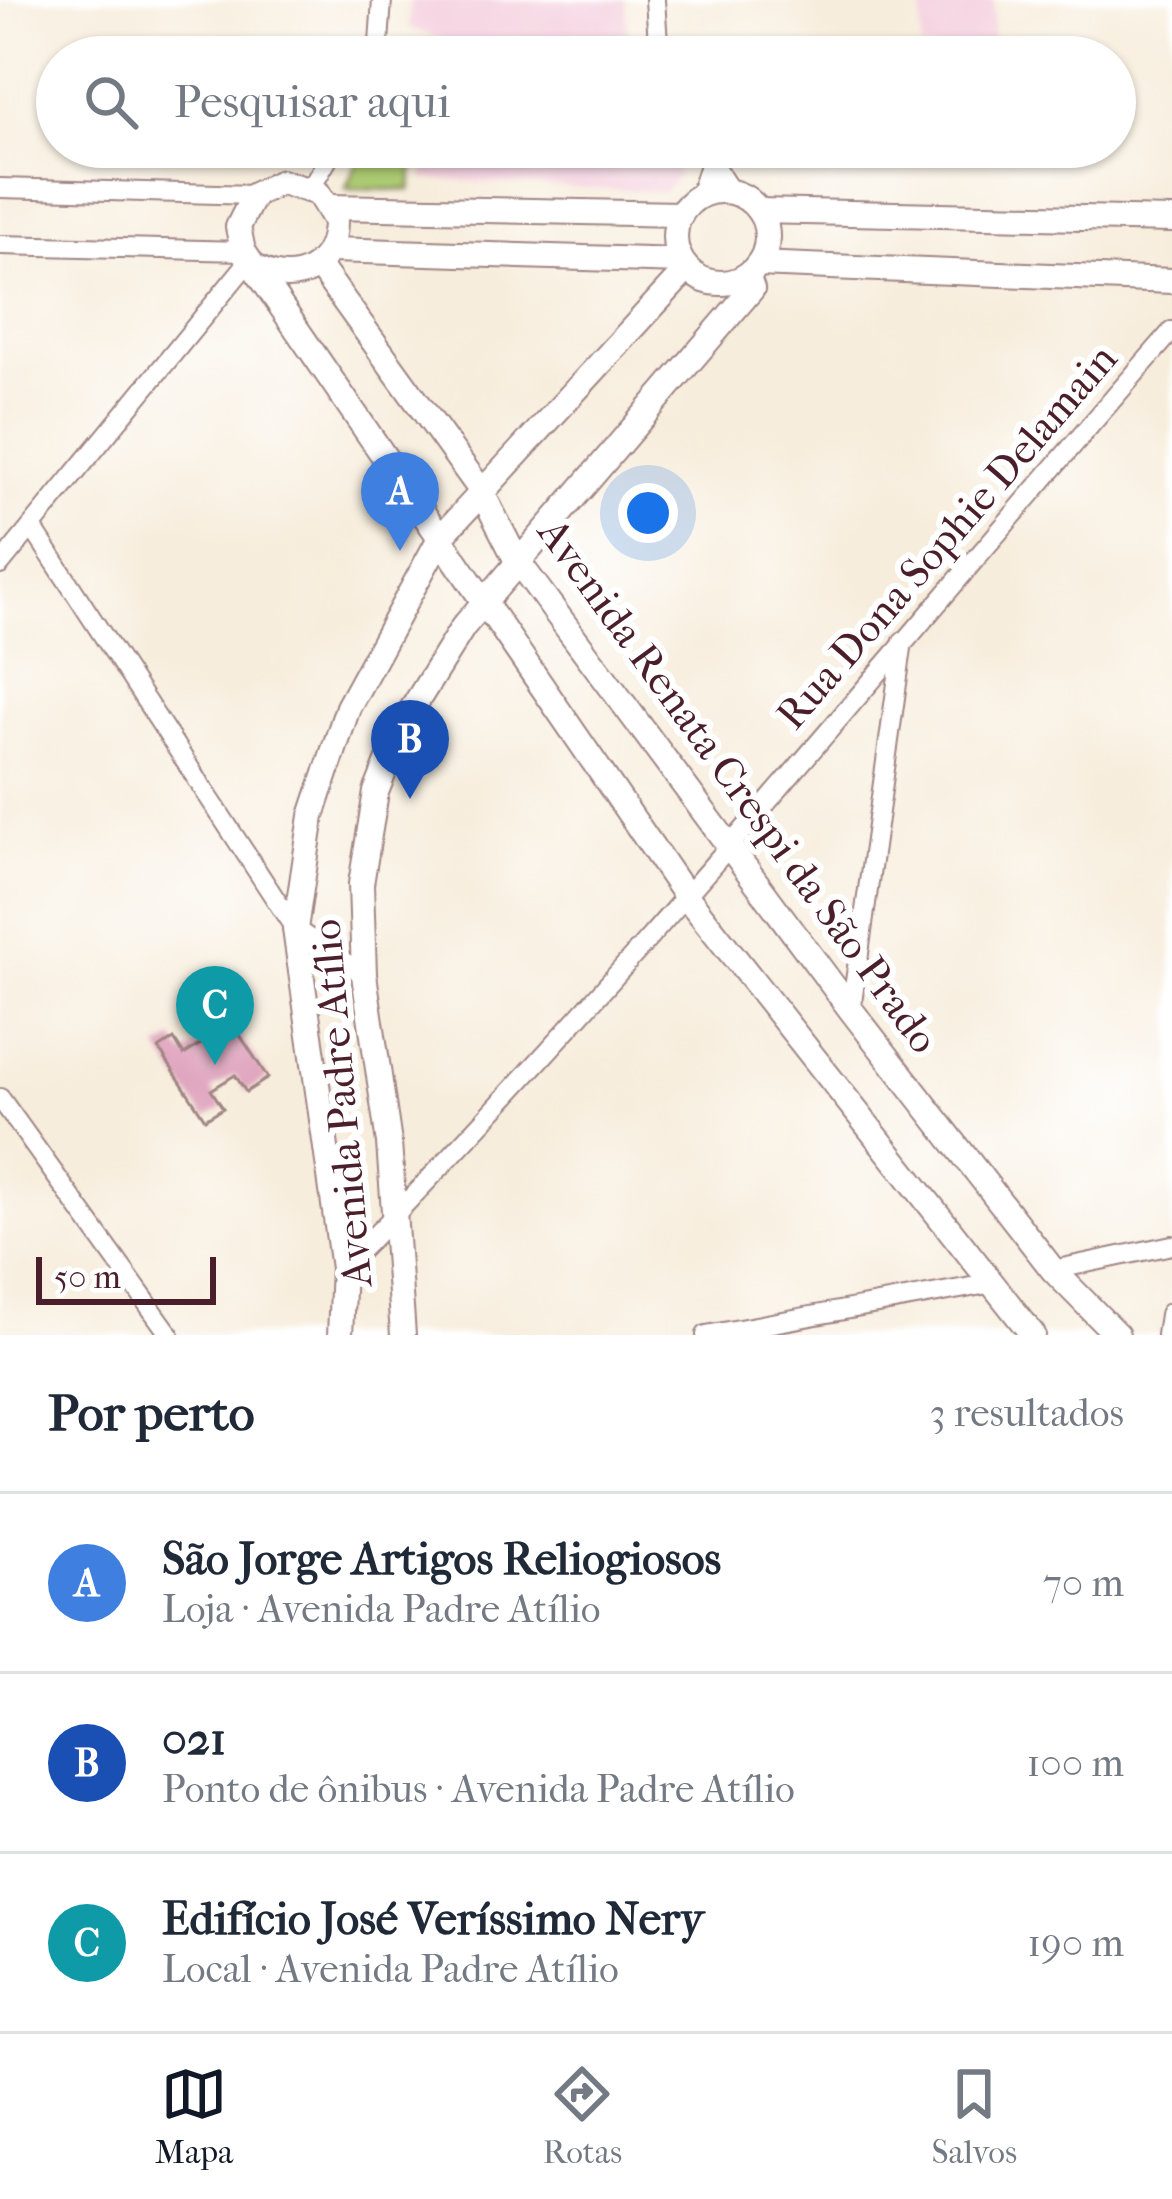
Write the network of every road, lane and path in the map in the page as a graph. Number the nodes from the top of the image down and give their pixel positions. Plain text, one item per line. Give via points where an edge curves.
1 (382, 0) edge
2 (655, 0) edge
3 (380, 36) edge
4 (658, 36) edge
5 (322, 168) edge
6 (701, 168) edge
7 (715, 168) edge
8 (0, 188) edge
9 (311, 188) junction
10 (731, 192) junction
11 (254, 194) junction
12 (689, 205) junction
13 (329, 207) junction
14 (760, 211) junction
15 (1172, 220) edge
16 (0, 245) edge
17 (325, 258) junction
18 (250, 260) junction
19 (684, 265) junction
20 (753, 270) junction
21 (1172, 281) edge
22 (1172, 331) edge
23 (481, 489) junction
24 (32, 527) junction
25 (440, 538) junction
26 (516, 559) junction
27 (0, 565) edge
28 (483, 604) junction
29 (904, 637) junction
30 (730, 847) junction
31 (686, 896) junction
32 (296, 929) junction
33 (364, 975) junction
34 (850, 1010) junction
35 (0, 1098) edge
36 (392, 1219) junction
37 (1172, 1245) edge
38 (344, 1268) junction
39 (1053, 1270) junction
40 (988, 1284) junction
41 (1172, 1316) edge
42 (170, 1335) edge
43 (340, 1335) edge
44 (403, 1335) edge
45 (706, 1335) edge
46 (1033, 1335) edge
47 (1117, 1335) edge
48 (1168, 1335) edge

1 - 3 street
2 - 4 street
5 - 9 street
6 - 12 street
7 - 10 street
8 - 11 street
9 - 11 street via 281,182
9 - 13 street
10 - 12 street
10 - 14 street
11 - 18 street via 238,227
12 - 13 street
12 - 19 street via 674,237
13 - 17 street via 334,221
14 - 15 street
14 - 20 street via 767,232
16 - 18 street
17 - 18 street via 288,278
17 - 19 street
17 - 23 street, Avenida Renata Crespi da São Prado
18 - 24 street
18 - 25 street
19 - 20 street via 723,283
19 - 23 street, Avenida Padre Atílio
20 - 21 street
20 - 26 street, Avenida Padre Atílio via 752,289
22 - 29 street, Rua Dona Sophie Delamain
23 - 25 street, Avenida Padre Atílio
23 - 26 street, Avenida Renata Crespi da São Prado
24 - 27 street
24 - 32 street
25 - 28 street
25 - 32 street, Avenida Padre Atílio via 348,707 312,816
26 - 28 street, Avenida Padre Atílio
26 - 30 street, Avenida Renata Crespi da São Prado
28 - 31 street
28 - 33 street, Avenida Padre Atílio via 404,722 376,792 361,884
29 - 30 street, Rua Dona Sophie Delamain
29 - 34 street
30 - 31 street, Rua Dona Sophie Delamain
30 - 34 street, Avenida Renata Crespi da São Prado
31 - 36 street, Rua Dona Sophie Delamain
31 - 40 street
32 - 33 street
32 - 38 street, Avenida Padre Atílio
33 - 36 street, Avenida Padre Atílio
34 - 39 street, Avenida Renata Crespi da São Prado
35 - 42 street
36 - 38 street, Rua Dona Sophie Delamain
36 - 44 street, Avenida Padre Atílio
37 - 39 street
38 - 43 street, Avenida Padre Atílio
39 - 47 street, Avenida Renata Crespi da São Prado
40 - 45 street
40 - 46 street
41 - 48 street

